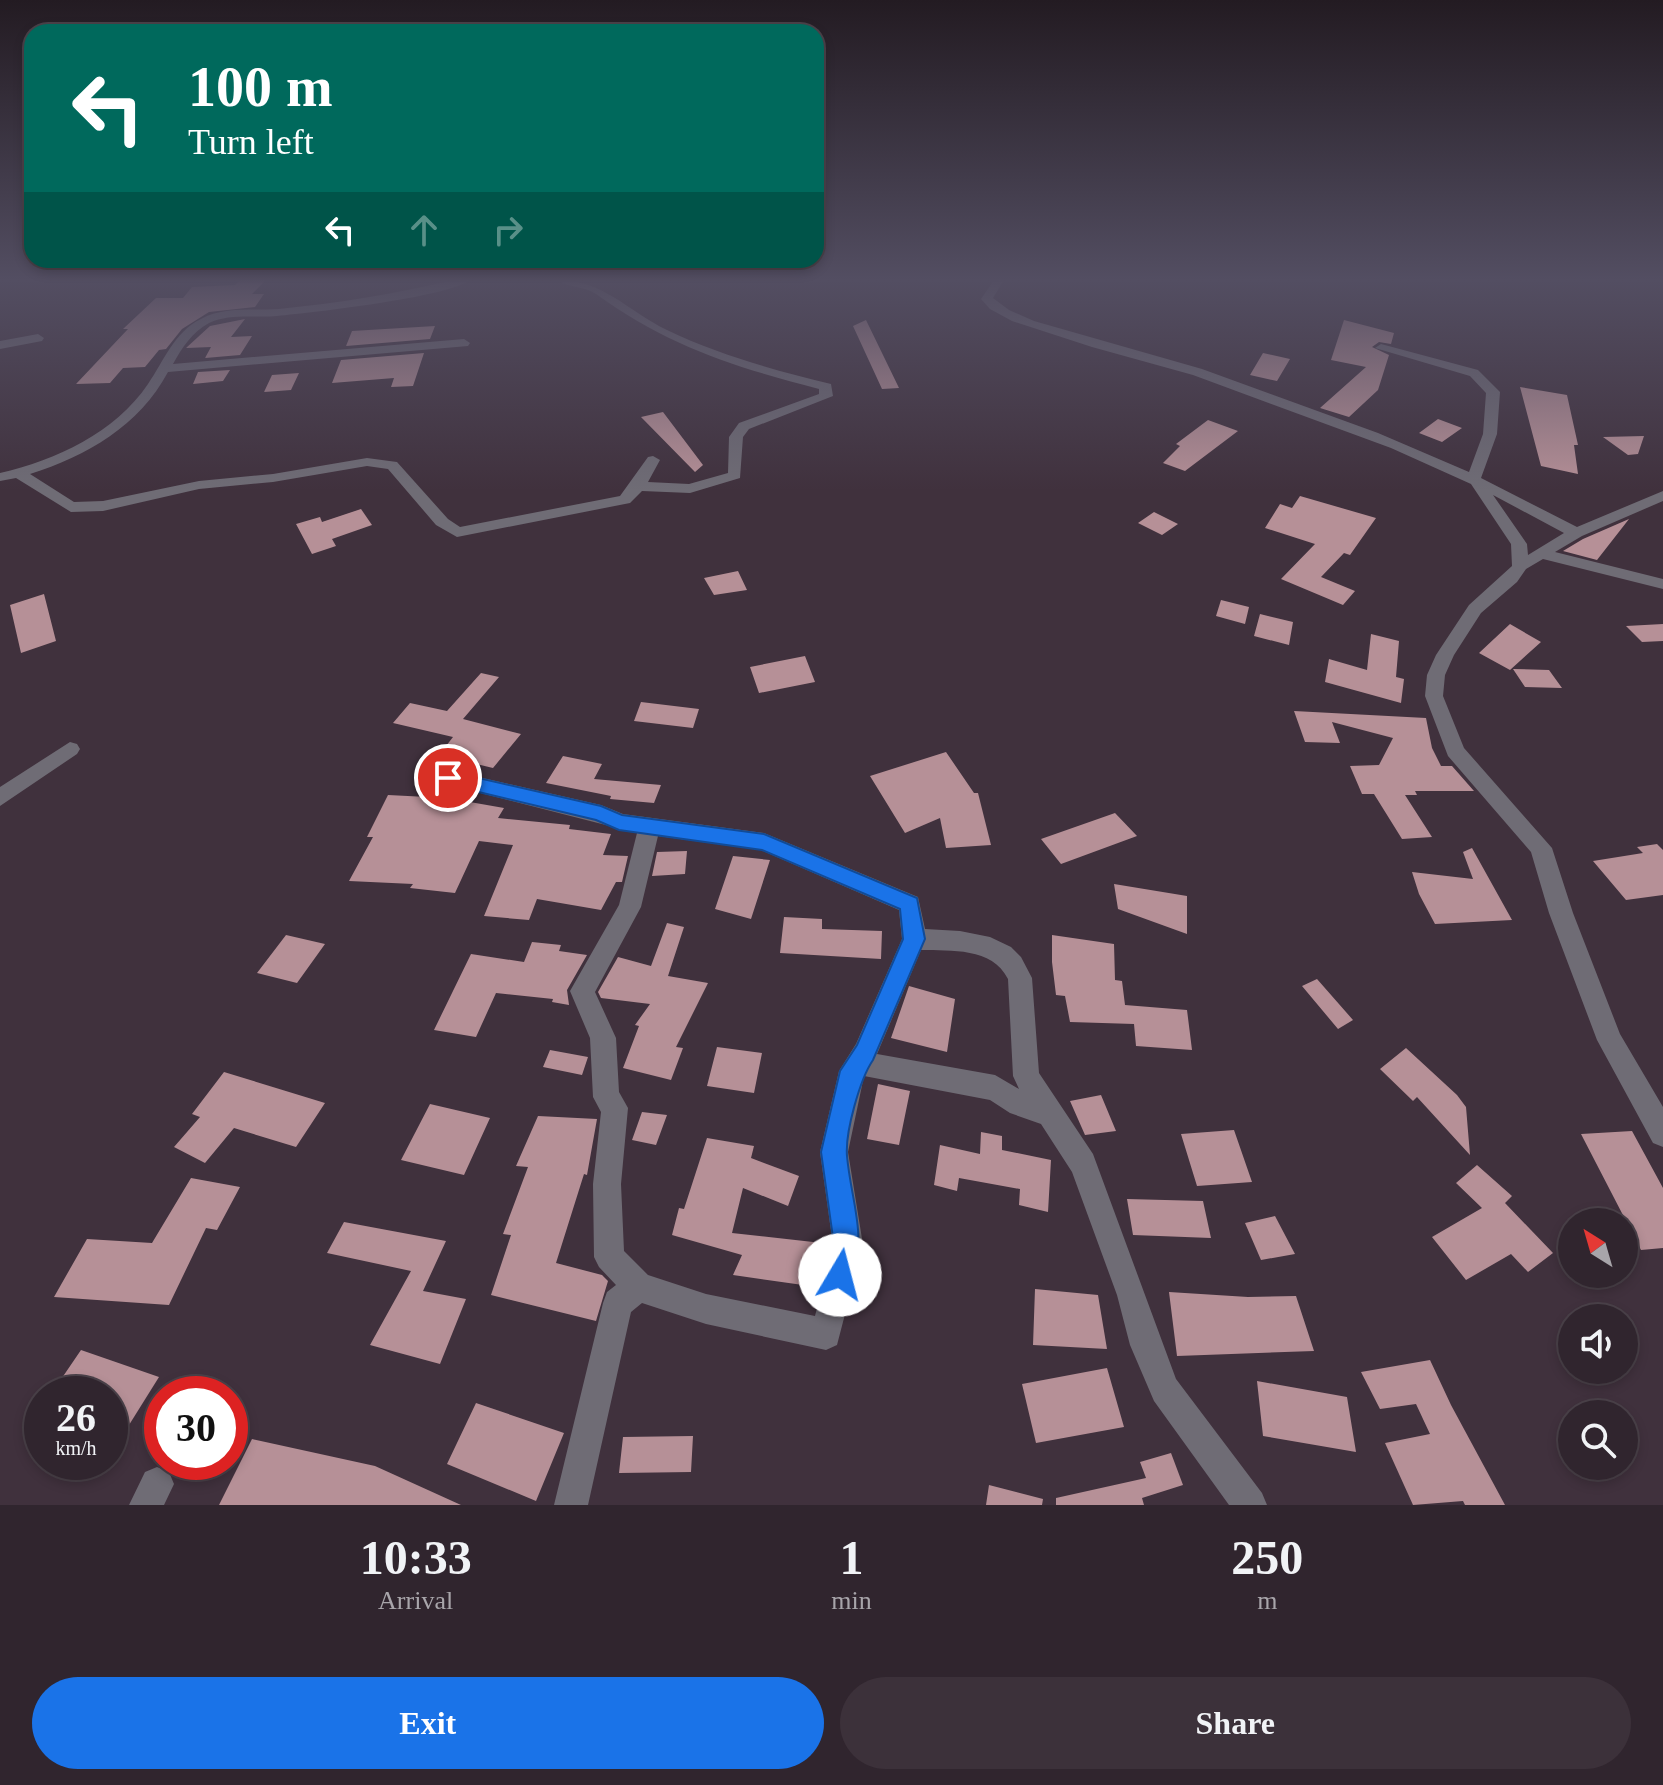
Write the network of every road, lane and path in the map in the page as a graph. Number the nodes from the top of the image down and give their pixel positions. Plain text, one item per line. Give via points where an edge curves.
1 (176, 350) edge
2 (381, 350) edge
3 (706, 350) edge
4 (1110, 350) edge
5 (1390, 350) edge
6 (164, 369) junction
7 (653, 460) dead end
8 (20, 474) junction
9 (0, 477) edge
10 (1474, 478) junction
11 (638, 486) junction
12 (1663, 496) edge
13 (1576, 533) junction
14 (1539, 553) junction
15 (1520, 566) junction
16 (1663, 584) edge
17 (70, 749) dead end
18 (448, 778) dead end
19 (0, 798) edge
20 (650, 825) junction
21 (914, 939) junction
22 (858, 1063) junction
23 (1047, 1112) junction
24 (1663, 1133) edge
25 (639, 1287) junction
26 (571, 1505) edge
27 (1250, 1505) edge

1 - 6 street
2 - 6 street
3 - 11 street via 826,387 826,396 744,426 736,437 735,475 690,489
4 - 10 street via 1212,378
5 - 10 street via 1456,367 1486,382 1493,392 1490,434
6 - 8 street via 136,409 88,444
7 - 11 street
8 - 9 street
8 - 11 street via 71,507 367,462 392,465 457,532 625,500
10 - 13 street
10 - 15 street via 1519,544
12 - 13 street
13 - 14 street
14 - 15 street
14 - 16 street
15 - 24 street via 1475,609 1445,655 1434,696 1455,751 1541,848 1610,1040
17 - 19 street
18 - 20 street via 601,813 619,822
20 - 21 street via 764,842 873,887 910,904
20 - 25 street via 630,907 582,991 603,1038 606,1097 615,1108 607,1184 609,1257
21 - 22 street
21 - 23 street via 978,943 1004,953 1016,965 1026,1076
22 - 23 street via 995,1088 1019,1104
22 - 25 street via 834,1152 848,1245 826,1334 706,1309
23 - 27 street via 1083,1164 1165,1390
25 - 26 street via 618,1303

